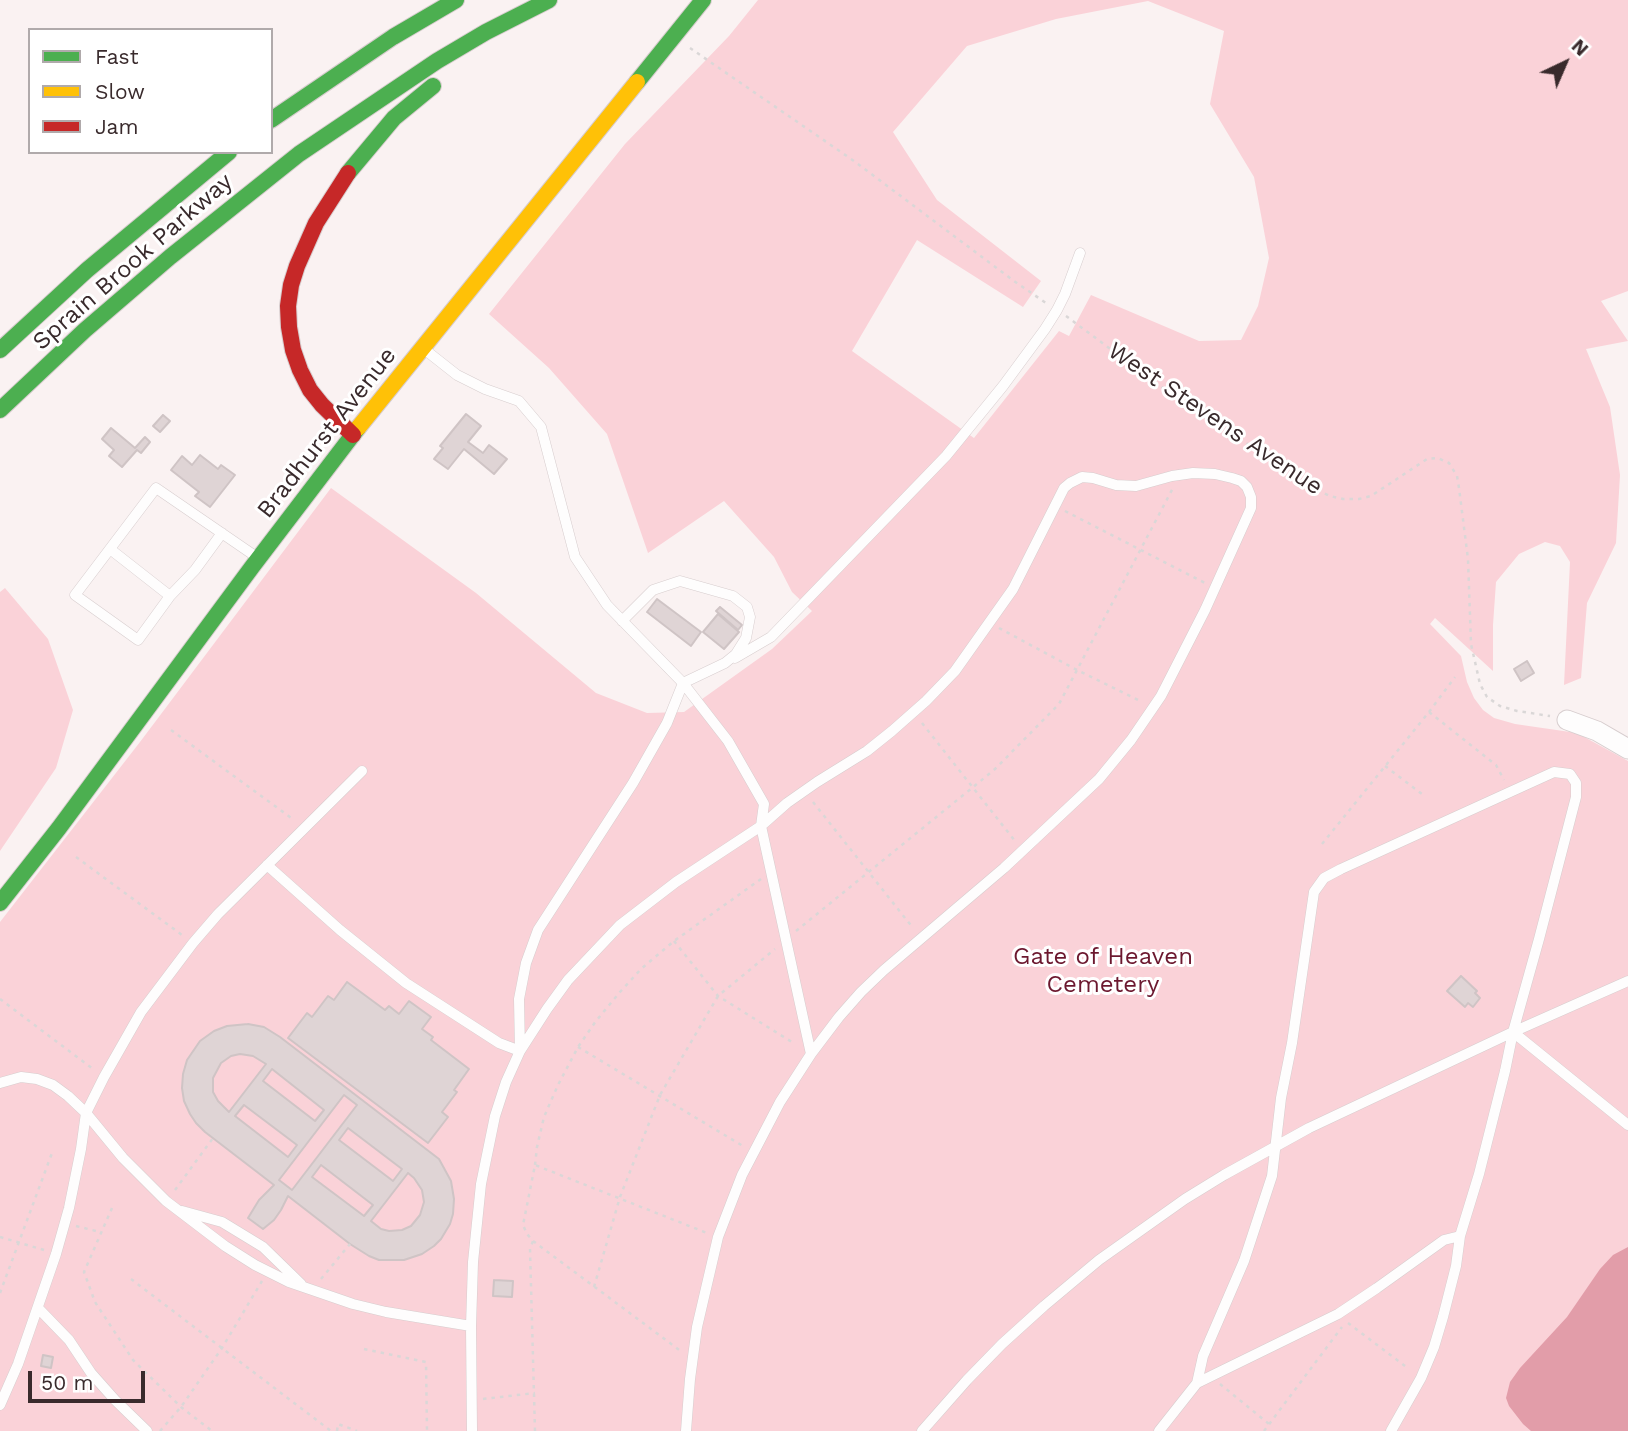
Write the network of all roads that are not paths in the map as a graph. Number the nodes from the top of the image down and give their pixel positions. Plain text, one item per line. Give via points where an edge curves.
1 (456, 0) edge
2 (549, 0) edge
3 (554, 0) edge
4 (703, 0) edge
5 (484, 51) dead end
6 (344, 52) dead end
7 (444, 79) dead end
8 (273, 117) edge
9 (273, 118) edge
10 (227, 154) edge
11 (1080, 253) dead end
12 (423, 348) junction
13 (0, 349) edge
14 (0, 410) edge
15 (353, 435) junction
16 (222, 533) junction
17 (110, 549) junction
18 (258, 558) junction
19 (170, 596) junction
20 (622, 621) junction
21 (725, 663) junction
22 (683, 683) junction
23 (1567, 720) road end
24 (1628, 749) edge
25 (362, 771) dead end
26 (761, 826) junction
27 (267, 865) junction
28 (0, 904) edge
29 (1628, 981) edge
30 (1513, 1032) junction
31 (520, 1051) junction
32 (811, 1054) junction
33 (0, 1083) edge
34 (86, 1113) junction
35 (1628, 1125) edge
36 (1275, 1146) junction
37 (178, 1210) junction
38 (1460, 1236) junction
39 (308, 1289) junction
40 (38, 1308) junction
41 (471, 1326) junction
42 (1197, 1383) junction
43 (0, 1405) edge
44 (147, 1431) edge
45 (472, 1431) edge
46 (686, 1431) edge
47 (922, 1431) edge
48 (1159, 1431) edge
49 (1391, 1431) edge

1 - 9 main road
2 - 14 main road, Sprain Brook Parkway via 437,61 299,154 138,284
3 - 5 main road
4 - 12 main road, Bradhurst Avenue
6 - 8 main road
7 - 15 main road via 394,118 352,166 316,223 291,285 289,327 300,370 322,405
10 - 13 main road, Sprain Brook Parkway
11 - 21 lane via 1057,310 946,456 771,637
12 - 15 main road, Bradhurst Avenue
12 - 20 lane via 457,374 519,401 541,427 575,557
15 - 18 main road, Bradhurst Avenue
16 - 17 lane via 156,488
16 - 18 lane
16 - 19 lane
17 - 19 lane
17 - 19 lane via 75,595 138,640
18 - 28 main road, Bradhurst Avenue
20 - 21 lane via 653,590 680,581 733,596 747,607 750,617 746,638
20 - 22 lane
21 - 22 lane
22 - 26 lane via 728,741 764,804
22 - 31 lane via 667,723 633,783 538,930 519,999
23 - 24 street
25 - 27 lane
26 - 31 lane via 620,925 568,979
26 - 32 lane
26 - 32 lane via 804,791 867,751 955,671 1013,589 1070,483 1082,477 1136,486 1172,476 1215,474 1247,487 1251,508 1215,588 1161,696 1131,740 1099,779 1023,851 861,992
27 - 31 lane via 406,983 499,1043
27 - 34 lane via 193,943 141,1012
29 - 30 lane
30 - 35 lane
30 - 36 lane
30 - 36 lane via 1576,797 1576,783 1570,774 1554,772 1324,878 1314,892
30 - 38 lane
31 - 41 lane via 495,1116 481,1184
32 - 46 lane via 754,1152 718,1237 697,1327
33 - 34 lane via 21,1077 37,1079 54,1085
34 - 37 lane via 123,1158
34 - 40 lane via 66,1223
36 - 42 lane via 1265,1199 1203,1356
36 - 47 lane via 1185,1199 1099,1261 1002,1344
37 - 39 lane via 225,1246
37 - 39 lane via 222,1222 263,1247
38 - 42 lane via 1444,1240 1338,1314
38 - 49 lane via 1434,1347
39 - 41 lane via 353,1304
40 - 43 lane
40 - 44 lane
41 - 45 lane
42 - 48 lane

